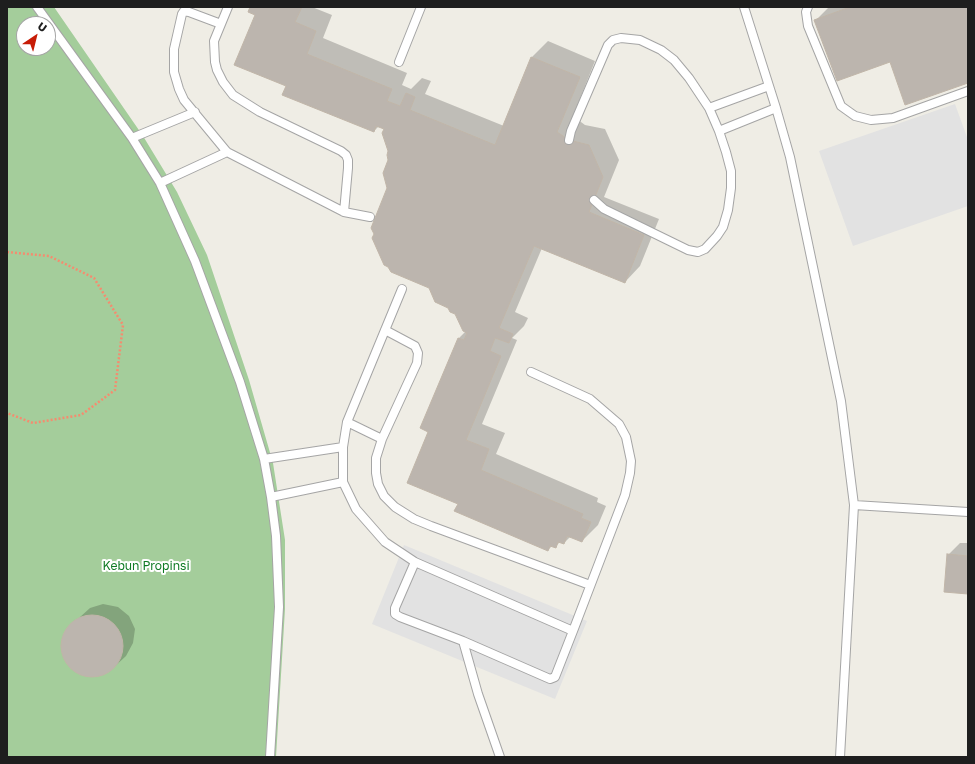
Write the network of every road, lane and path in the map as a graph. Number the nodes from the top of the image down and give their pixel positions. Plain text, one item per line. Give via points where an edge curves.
1 (38, 7) edge
2 (228, 7) edge
3 (421, 7) edge
4 (744, 7) edge
5 (808, 7) edge
6 (221, 24) junction
7 (399, 62) dead end
8 (769, 86) junction
9 (968, 91) edge
10 (709, 108) junction
11 (776, 108) junction
12 (195, 112) junction
13 (719, 131) junction
14 (132, 138) junction
15 (569, 140) dead end
16 (227, 152) junction
17 (160, 183) junction
18 (594, 200) dead end
19 (344, 212) junction
20 (370, 217) dead end
21 (7, 252) edge
22 (402, 289) dead end
23 (385, 330) junction
24 (531, 372) dead end
25 (7, 413) edge
26 (347, 422) junction
27 (382, 439) junction
28 (343, 447) junction
29 (264, 459) junction
30 (343, 482) junction
31 (271, 497) junction
32 (854, 505) junction
33 (968, 512) edge
34 (415, 562) junction
35 (590, 585) junction
36 (573, 631) junction
37 (463, 641) junction
38 (270, 757) edge
39 (500, 757) edge
40 (840, 757) edge

1 - 14 lane
2 - 6 lane
3 - 7 lane
4 - 8 lane
5 - 9 lane via 808,26 841,106 855,116 871,120 893,118
6 - 12 lane via 189,12 184,11 182,14 174,49 174,72 184,100
6 - 19 lane via 214,41 215,62 223,82 233,95 260,112 346,155 348,168
8 - 10 lane
8 - 11 lane
10 - 13 lane
10 - 15 lane via 674,60 661,50 640,40 621,38 613,40 608,46
11 - 13 lane
11 - 32 lane via 790,157 841,401
12 - 14 lane
12 - 16 lane
13 - 18 lane via 731,171 728,210 723,227 717,236 698,252 688,250 604,209
14 - 17 lane
16 - 17 lane
16 - 19 lane
17 - 29 lane via 195,261 240,382
19 - 20 lane
21 - 25 path via 49,256 94,278 123,326 115,390 81,415 33,422
22 - 23 lane
23 - 26 lane
23 - 27 lane via 415,346 418,353 417,363
24 - 35 lane via 590,399 618,424 626,437 631,461 625,495
26 - 27 lane
26 - 28 lane
27 - 35 lane via 376,458 378,484 384,496 395,507 431,526
28 - 29 lane
28 - 30 lane
29 - 31 lane
30 - 31 lane
30 - 34 lane via 356,509 368,524 385,542
31 - 38 lane via 276,536 279,607
32 - 33 lane
32 - 40 lane
34 - 36 lane
34 - 37 lane via 395,608 395,614
35 - 36 lane
36 - 37 lane via 555,677 550,679
37 - 39 lane

